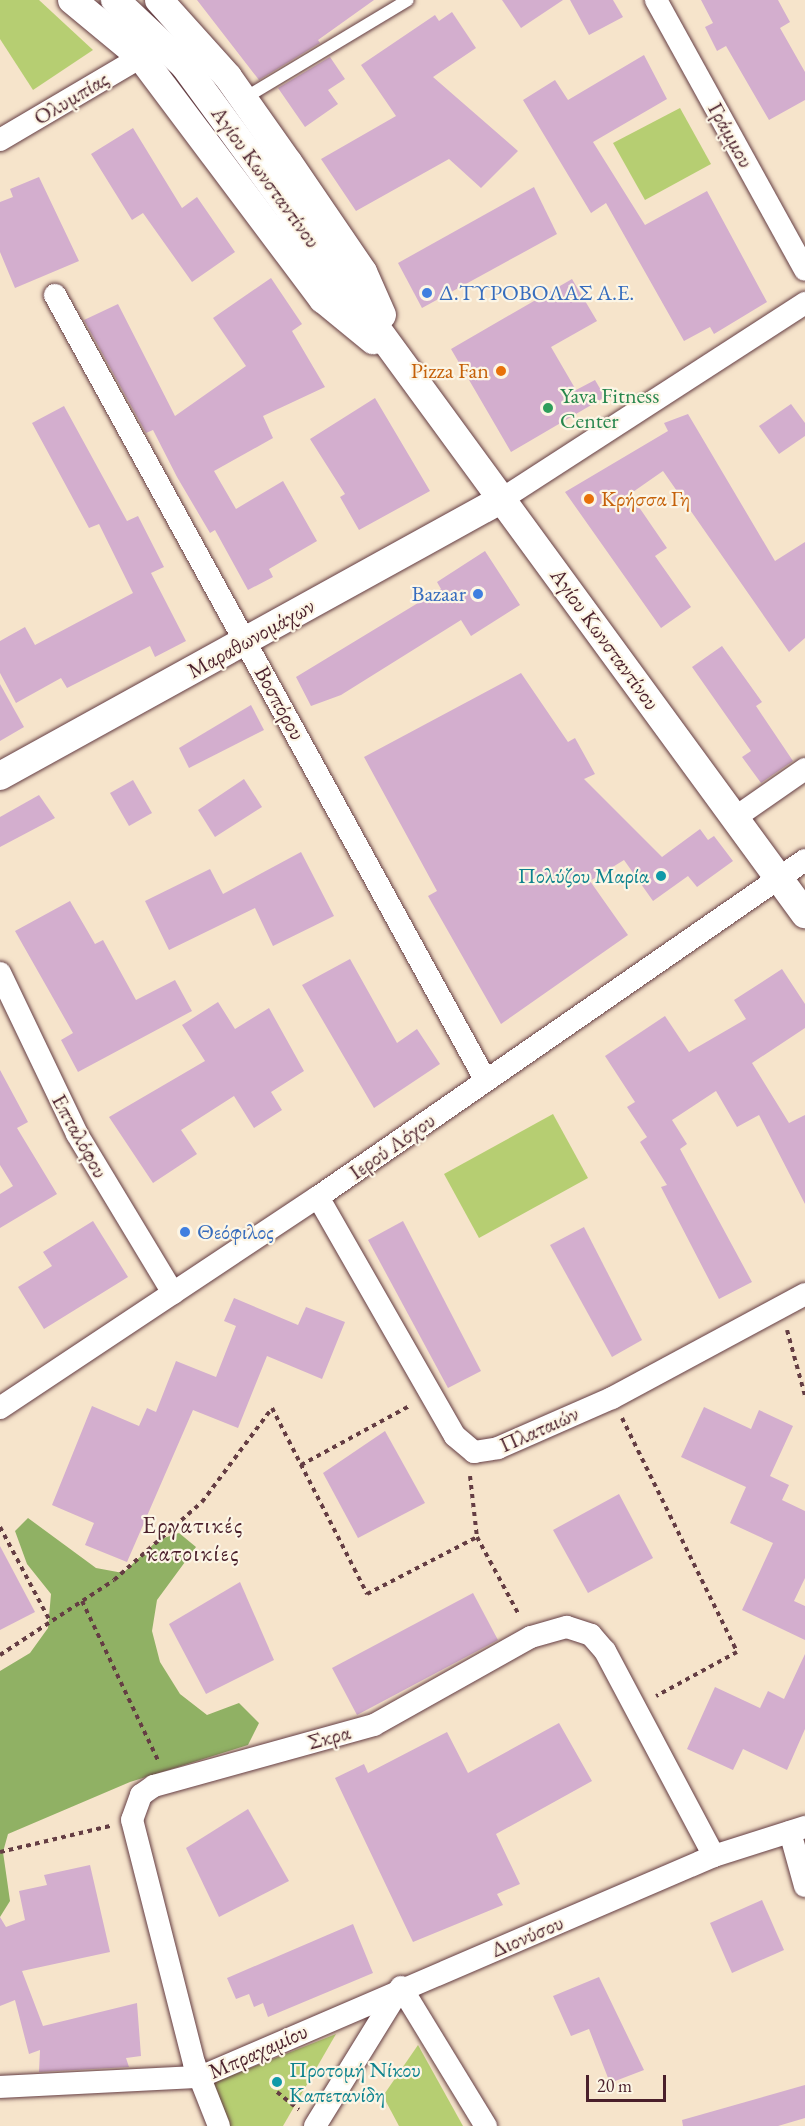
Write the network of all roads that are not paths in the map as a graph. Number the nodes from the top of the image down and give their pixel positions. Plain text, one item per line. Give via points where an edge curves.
1 (72, 0) edge
2 (115, 0) edge
3 (159, 0) edge
4 (408, 0) edge
5 (656, 0) edge
6 (141, 57) junction
7 (243, 99) junction
8 (0, 140) edge
9 (805, 270) edge
10 (55, 295) dead end
11 (805, 303) edge
12 (405, 366) junction
13 (502, 499) junction
14 (246, 641) junction
15 (805, 769) edge
16 (0, 776) edge
17 (736, 817) junction
18 (805, 860) edge
19 (779, 875) junction
20 (805, 914) edge
21 (0, 974) edge
22 (486, 1081) junction
23 (318, 1197) junction
24 (173, 1293) junction
25 (805, 1294) edge
26 (0, 1408) edge
27 (798, 1829) edge
28 (714, 1856) junction
29 (805, 1886) edge
30 (401, 1987) junction
31 (200, 2077) junction
32 (0, 2088) edge
33 (219, 2126) edge
34 (315, 2126) edge
35 (486, 2126) edge

1 - 6 street, Αγίου Κωνσταντίνου
2 - 12 street, Αγίου Κωνσταντίνου via 184,65
3 - 7 street, Αγίου Κωνσταντίνου
4 - 7 lane
5 - 9 street, Γράμμου
6 - 8 street, Ολυμπίας
6 - 12 street, Αγίου Κωνσταντίνου via 323,299
7 - 12 street, Αγίου Κωνσταντίνου via 363,272
10 - 14 street, Βοσπόρου
11 - 13 street
12 - 13 street, Αγίου Κωνσταντίνου
13 - 14 street, Μαραθωνομάχων
13 - 17 street, Αγίου Κωνσταντίνου
14 - 16 street, Μαραθωνομάχων
14 - 22 street, Βοσπόρου
15 - 17 street
17 - 19 street, Αγίου Κωνσταντίνου
18 - 19 street, Ιερού Λόχου
19 - 20 street, Αγίου Κωνσταντίνου
19 - 22 street, Ιερού Λόχου
21 - 24 street, Επταλόφου via 77,1134
22 - 23 street, Ιερού Λόχου
23 - 24 street, Ιερού Λόχου
23 - 25 street, Πλαταιών via 455,1436 474,1452 498,1448 612,1398
24 - 26 street, Ιερού Λόχου
27 - 28 street, Διονύσου
27 - 29 street
28 - 30 street, Διονύσου
28 - 31 street, Σκρα via 636,1706 591,1635 567,1627 531,1637 374,1725 168,1780 141,1795 132,1820
30 - 31 street, Μπραχαμίου
30 - 34 street
30 - 35 street
31 - 32 street, Μπραχαμίου
31 - 33 street

